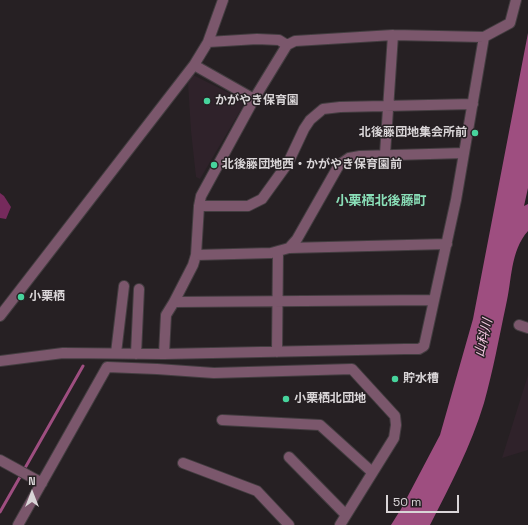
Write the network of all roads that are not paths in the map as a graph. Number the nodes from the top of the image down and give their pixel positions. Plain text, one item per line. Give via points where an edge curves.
1 (223, 0) edge
2 (516, 0) edge
3 (393, 35) junction
4 (484, 37) junction
5 (208, 42) junction
6 (288, 45) junction
7 (194, 65) junction
8 (254, 99) junction
9 (473, 104) junction
10 (389, 106) junction
11 (464, 153) junction
12 (385, 154) junction
13 (199, 206) junction
14 (448, 244) junction
15 (289, 248) junction
16 (278, 252) junction
17 (196, 255) junction
18 (124, 286) dead end
19 (138, 289) dead end
20 (434, 300) junction
21 (174, 302) junction
22 (278, 302) junction
23 (0, 316) edge
24 (277, 352) junction
25 (116, 354) junction
26 (136, 354) junction
27 (164, 354) junction
28 (0, 361) edge
29 (222, 420) dead end
30 (289, 457) dead end
31 (0, 460) edge
32 (183, 463) dead end
33 (372, 472) junction
34 (42, 483) junction
35 (346, 516) junction
36 (18, 525) edge
37 (289, 525) edge
38 (340, 525) edge

1 - 5 street
2 - 4 street via 510,23
3 - 4 street
3 - 6 street via 295,41
3 - 10 street
4 - 9 street
5 - 6 street via 257,39 279,40
5 - 7 street
6 - 8 street
7 - 8 street
7 - 23 street
8 - 13 street via 201,196
9 - 10 street
9 - 11 street
10 - 12 street
10 - 13 street via 323,109 310,120 288,164 262,199 248,206
11 - 12 street
11 - 14 street
12 - 15 street via 349,158 339,165 297,239
13 - 17 street
14 - 15 street
14 - 20 street
15 - 16 street
16 - 17 street
16 - 22 street
17 - 21 street
18 - 25 street
19 - 26 street
20 - 22 street
20 - 24 street via 424,346 419,349
21 - 22 street
21 - 27 street via 166,315
22 - 24 street
24 - 27 street
25 - 26 street
25 - 28 street via 63,353
26 - 27 street
29 - 33 street via 320,425
30 - 35 street
31 - 34 street
32 - 37 street via 258,491
33 - 34 street via 394,438 395,416 352,369 214,373 107,367
33 - 35 street
34 - 36 street
35 - 38 street

